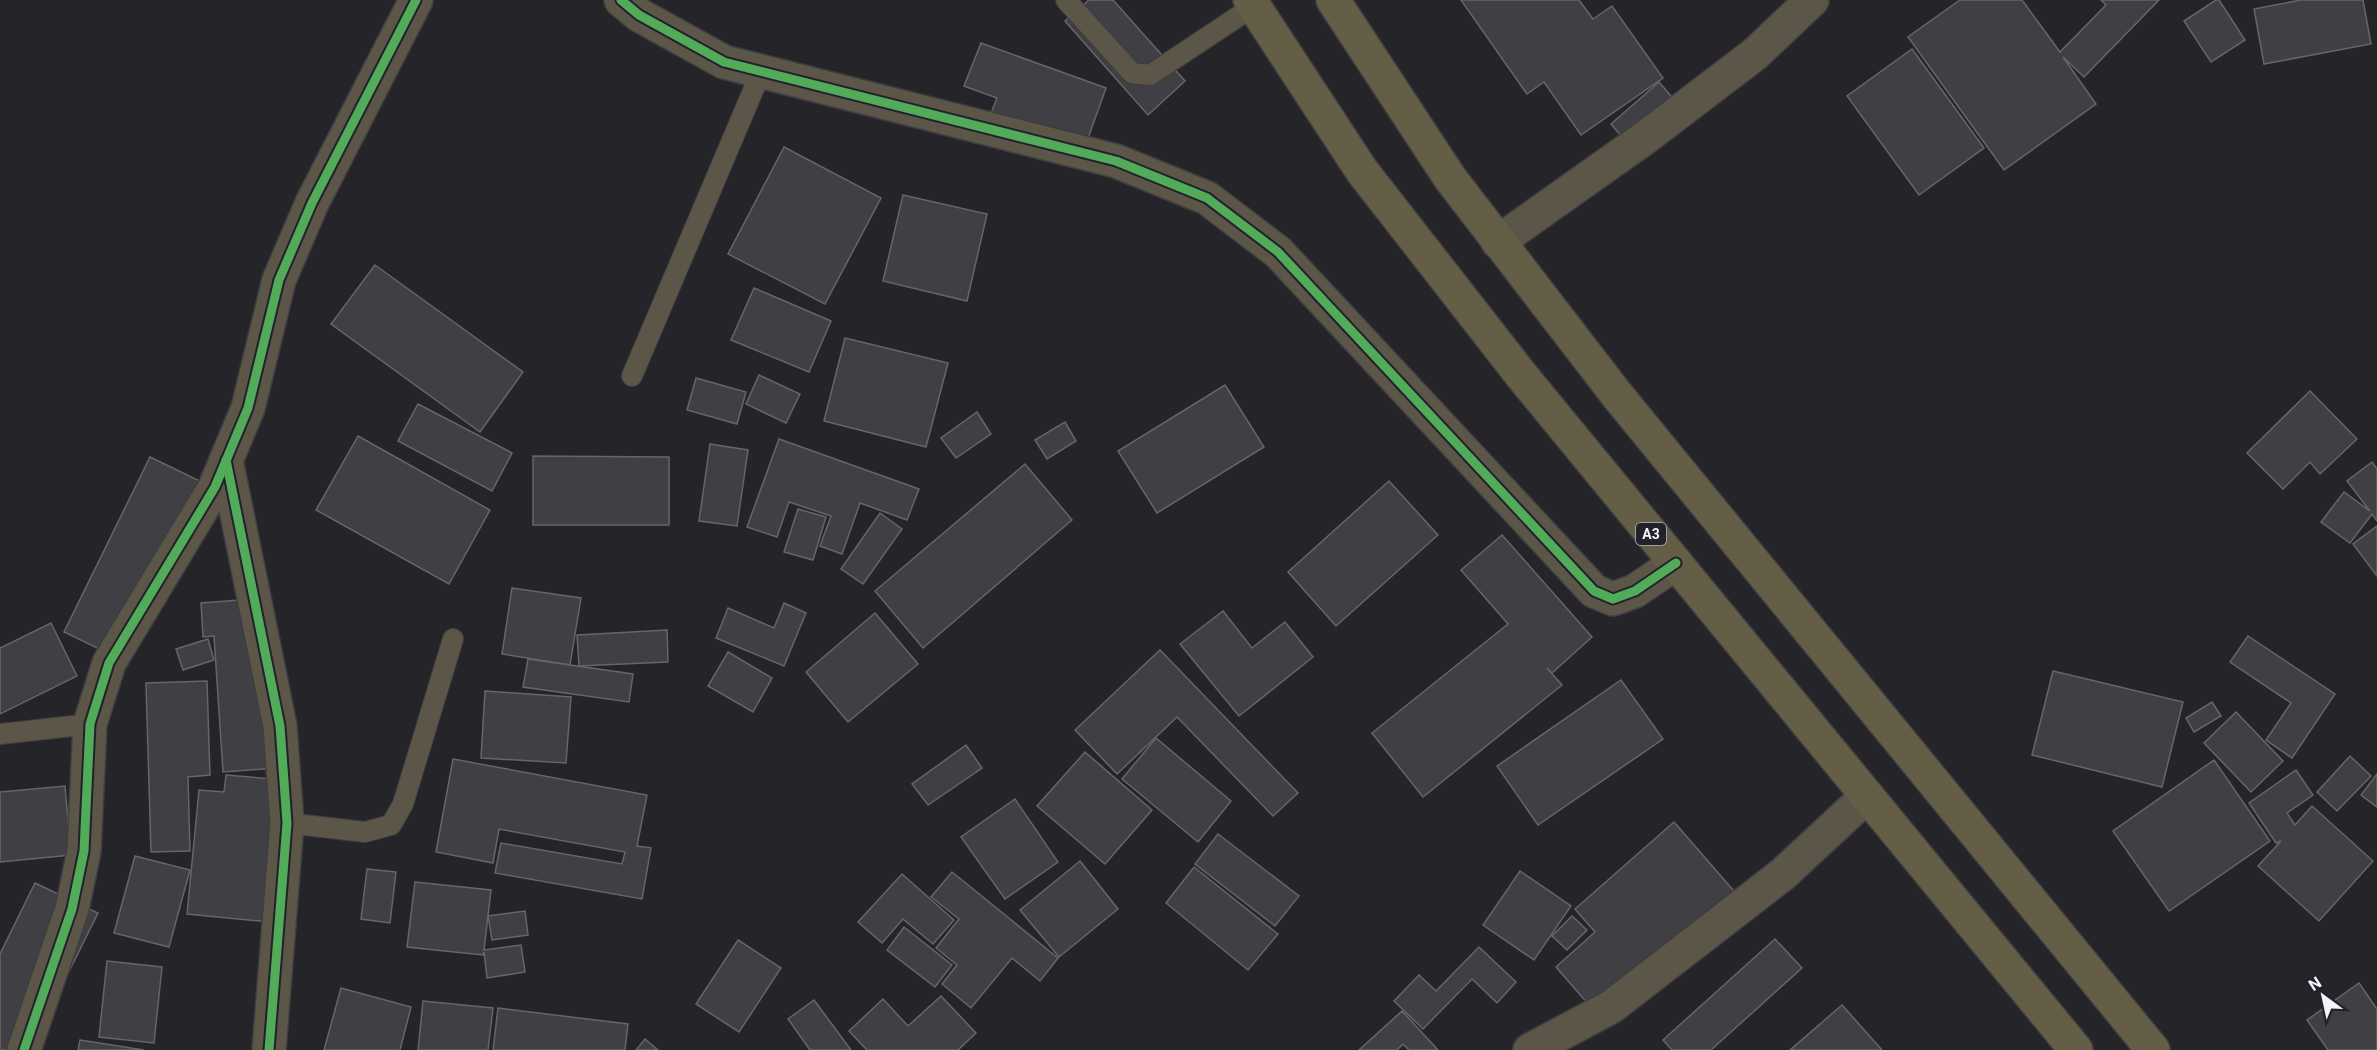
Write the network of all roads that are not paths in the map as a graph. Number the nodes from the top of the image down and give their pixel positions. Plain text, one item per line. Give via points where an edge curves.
1 (416, 0) edge
2 (621, 0) edge
3 (1066, 0) edge
4 (1334, 0) edge
5 (1812, 0) edge
6 (1252, 3) edge
7 (761, 72) junction
8 (1498, 242) junction
9 (632, 376) dead end
10 (226, 460) junction
11 (1676, 563) junction
12 (453, 639) dead end
13 (90, 724) junction
14 (0, 734) edge
15 (1867, 796) junction
16 (287, 823) junction
17 (24, 1050) edge
18 (269, 1050) edge
19 (1530, 1050) edge
20 (2076, 1050) edge
21 (2153, 1050) edge

1 - 10 street via 312,203 284,269 248,408
2 - 7 street via 639,15 724,62
3 - 6 lane via 1132,73 1150,75
4 - 8 highway via 1450,178
5 - 8 street via 1755,54
6 - 11 highway, A3 via 1362,171 1521,376
7 - 9 lane
7 - 11 street via 1116,161 1207,198 1278,252 1594,591 1613,599 1635,591
8 - 21 highway via 1624,404
10 - 13 street via 215,487 109,663
10 - 16 street via 280,726
11 - 15 highway, A3
12 - 16 lane via 403,804 391,825 365,832
13 - 14 lane
13 - 17 street via 84,851 72,909
15 - 19 street via 1783,874 1611,1007
15 - 20 highway, A3
16 - 18 street

